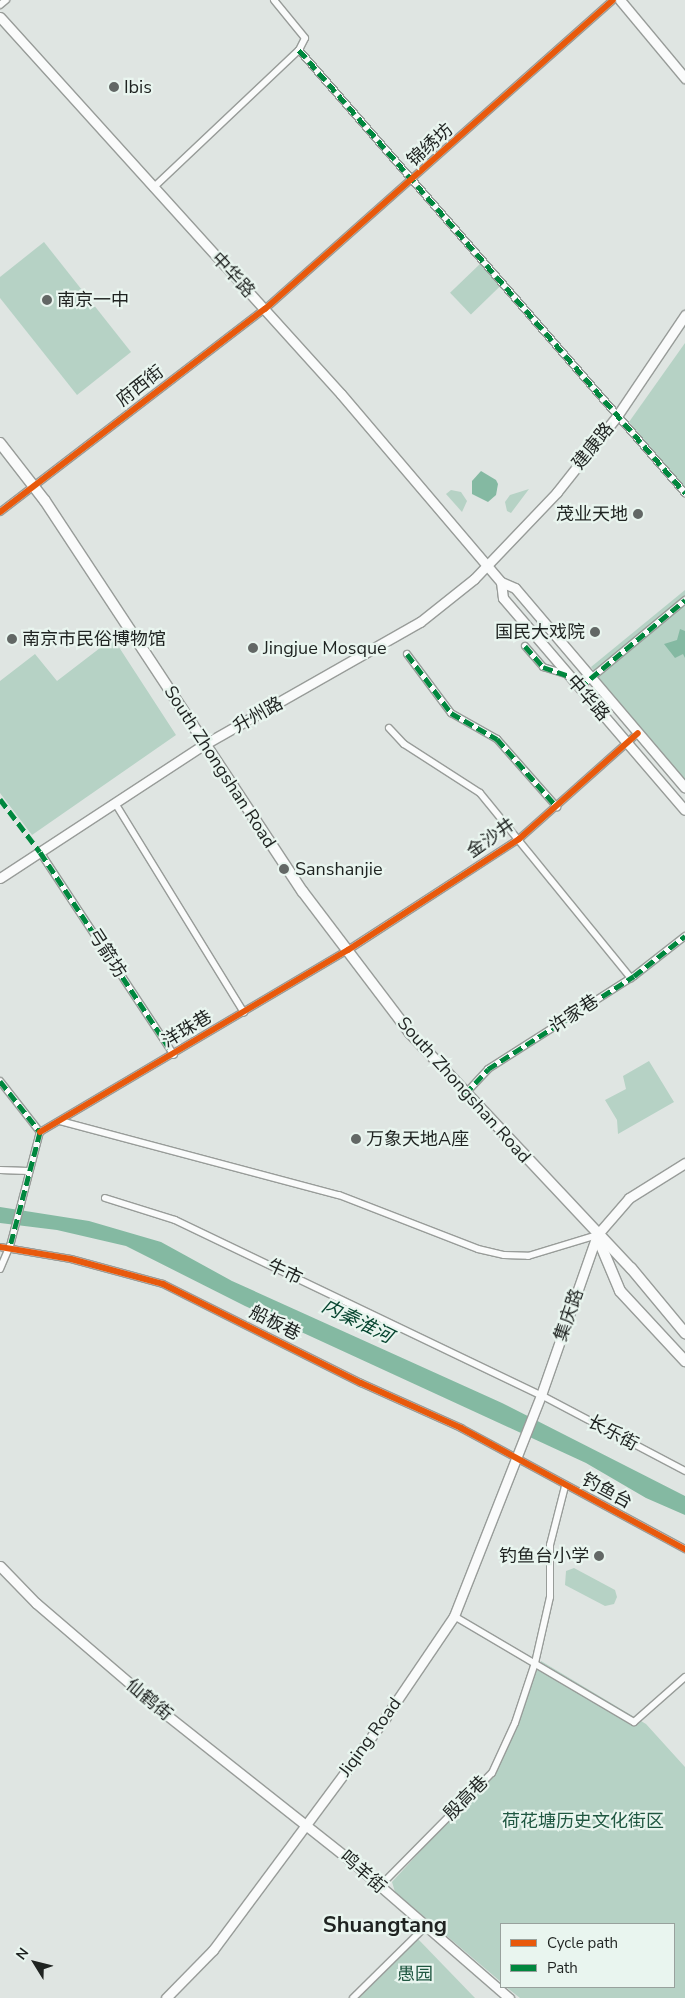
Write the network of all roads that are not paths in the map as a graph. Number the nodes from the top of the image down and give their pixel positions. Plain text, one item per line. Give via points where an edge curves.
1 (6, 0) edge
2 (274, 0) edge
3 (614, 0) edge
4 (620, 0) edge
5 (0, 5) edge
6 (0, 17) edge
7 (299, 50) junction
8 (685, 78) edge
9 (414, 179) junction
10 (153, 188) junction
11 (265, 309) junction
12 (685, 315) edge
13 (617, 416) junction
14 (0, 443) edge
15 (34, 486) junction
16 (685, 493) edge
17 (0, 512) edge
18 (488, 566) junction
19 (501, 582) junction
20 (685, 600) edge
21 (525, 646) dead end
22 (408, 654) dead end
23 (569, 676) junction
24 (580, 688) junction
25 (389, 728) dead end
26 (638, 733) junction
27 (627, 743) junction
28 (205, 744) junction
29 (685, 788) edge
30 (115, 803) junction
31 (557, 807) junction
32 (685, 810) edge
33 (519, 839) junction
34 (40, 852) junction
35 (0, 878) edge
36 (685, 936) edge
37 (348, 950) junction
38 (631, 978) junction
39 (244, 1013) junction
40 (174, 1055) junction
41 (0, 1081) edge
42 (465, 1094) junction
43 (60, 1121) junction
44 (40, 1132) junction
45 (685, 1163) edge
46 (0, 1170) edge
47 (28, 1171) junction
48 (106, 1198) dead end
49 (597, 1235) junction
50 (0, 1247) edge
51 (9, 1247) junction
52 (0, 1269) edge
53 (685, 1333) edge
54 (685, 1361) edge
55 (541, 1396) junction
56 (522, 1444) joint
57 (517, 1458) junction
58 (685, 1471) edge
59 (565, 1486) junction
60 (685, 1550) edge
61 (0, 1566) edge
62 (454, 1616) junction
63 (535, 1663) junction
64 (685, 1677) edge
65 (307, 1825) junction
66 (380, 1886) junction
67 (426, 1926) junction
68 (166, 1998) edge
69 (353, 1998) edge
70 (509, 1998) edge

1 - 5 street
2 - 7 street via 305,38
3 - 9 street, 锦绣坊
4 - 8 main road
6 - 10 main road, 中华路
7 - 9 street
7 - 10 street
9 - 11 street, 锦绣坊
9 - 13 street
10 - 11 main road, 中华路
11 - 15 street, 府西街
11 - 18 main road, 中华路
12 - 13 main road, 建康路
13 - 16 street
13 - 18 main road, 建康路 via 557,492
14 - 15 main road, South Zhongshan Road
15 - 17 street, 府西街
15 - 28 main road, South Zhongshan Road
18 - 19 main road, 中华路
18 - 28 main road, 升州路 via 420,622
19 - 23 main road, 中华路 via 503,598
19 - 26 main road, 中华路 via 515,588
20 - 24 street
21 - 23 street via 543,667
22 - 31 street via 451,713 497,739
23 - 24 main road, 中华路
24 - 27 main road, 中华路
25 - 33 street via 404,744 480,793
26 - 27 street, 金沙井
26 - 29 main road, 中华路
27 - 31 street, 金沙井
27 - 32 main road, 中华路
28 - 30 main road, 升州路
28 - 37 main road, South Zhongshan Road via 302,892
30 - 34 main road, 升州路
30 - 39 street
31 - 33 street, 金沙井
33 - 37 street, 金沙井
33 - 38 street
34 - 35 main road, 升州路
34 - 40 street, 弓箭坊
36 - 38 street, 许家巷
37 - 39 street, 洋珠巷
37 - 42 main road, South Zhongshan Road via 410,1033
38 - 42 street, 许家巷 via 488,1069
39 - 40 street, 洋珠巷
40 - 43 street, 洋珠巷
41 - 44 street
42 - 49 main road, South Zhongshan Road
43 - 44 street, 洋珠巷
43 - 49 street via 339,1195 504,1255 528,1256
44 - 47 street
45 - 49 main road via 629,1198
46 - 47 street
47 - 51 street
48 - 55 street, 牛市 via 175,1220
49 - 53 main road, South Zhongshan Road via 631,1268
49 - 54 main road, South Zhongshan Road via 620,1291
49 - 55 main road, 集庆路
50 - 51 street, 船板巷
51 - 52 street
51 - 57 street, 船板巷 via 71,1259 163,1284
55 - 56 main road, 集庆路
55 - 58 street, 长乐街
56 - 57 main road, Jiqing Road
57 - 59 street, 钓鱼台
57 - 62 main road, Jiqing Road
59 - 60 street, 钓鱼台
59 - 63 street, 殷高巷 via 550,1545 550,1598
61 - 65 main road, 仙鹤街 via 36,1603 161,1710
62 - 63 street
62 - 65 main road, Jiqing Road
63 - 64 street via 634,1722
63 - 66 street, 殷高巷 via 515,1723 492,1773
65 - 66 main road, 鸣羊街
65 - 68 main road, Jiqing Road via 214,1950
66 - 67 main road, 鸣羊街
67 - 69 street
67 - 70 main road, 鸣羊街

